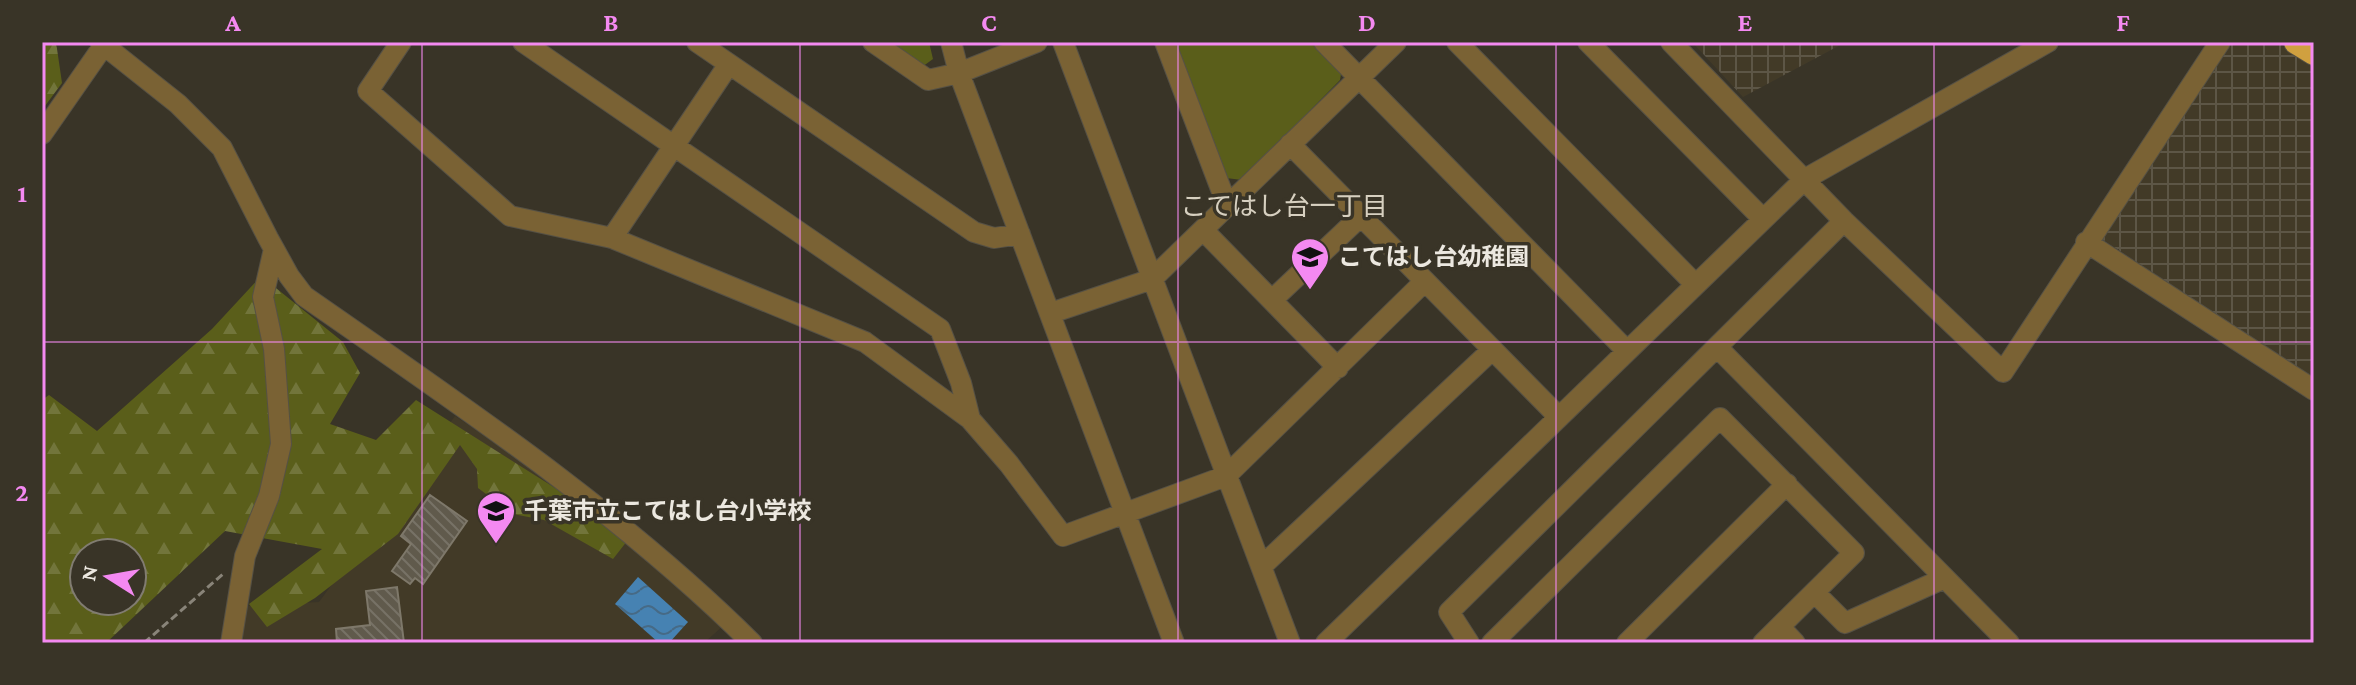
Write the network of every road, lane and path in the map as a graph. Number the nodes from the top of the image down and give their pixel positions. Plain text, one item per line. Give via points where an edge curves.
1 (401, 42) edge
2 (523, 42) edge
3 (697, 42) edge
4 (873, 42) edge
5 (951, 42) edge
6 (1037, 42) edge
7 (1063, 42) edge
8 (1165, 42) edge
9 (1324, 42) edge
10 (1396, 42) edge
11 (1457, 42) edge
12 (1588, 42) edge
13 (1671, 42) edge
14 (2048, 42) edge
15 (2220, 42) edge
16 (2296, 42) edge
17 (102, 43) edge
18 (2314, 53) edge
19 (729, 64) junction
20 (959, 73) junction
21 (1360, 78) junction
22 (42, 134) edge
23 (1290, 144) junction
24 (674, 146) junction
25 (1805, 179) junction
26 (1227, 205) junction
27 (1361, 216) junction
28 (1762, 218) junction
29 (1844, 221) junction
30 (1204, 231) junction
31 (1020, 234) junction
32 (612, 238) junction
33 (2086, 242) junction
34 (274, 249) junction
35 (1152, 279) junction
36 (1425, 281) junction
37 (1694, 283) junction
38 (1272, 300) junction
39 (1051, 313) junction
40 (1717, 347) junction
41 (1492, 350) junction
42 (1627, 351) junction
43 (1338, 368) junction
44 (2314, 390) edge
45 (1559, 417) junction
46 (970, 419) junction
47 (1226, 476) junction
48 (1787, 484) junction
49 (1124, 516) junction
50 (245, 556) junction
51 (1263, 565) junction
52 (1945, 578) junction
53 (1815, 593) junction
54 (1780, 627) junction
55 (144, 643) edge
56 (231, 643) edge
57 (752, 643) edge
58 (1174, 643) edge
59 (1290, 643) edge
60 (1326, 643) edge
61 (1469, 643) edge
62 (1492, 643) edge
63 (1627, 643) edge
64 (1763, 643) edge
65 (1795, 643) edge
66 (2009, 643) edge

1 - 32 street via 368,91 510,216
2 - 24 street
3 - 19 street
4 - 20 street via 928,80
5 - 20 street
6 - 20 street
7 - 35 street
8 - 26 street
9 - 21 street
10 - 21 street
11 - 37 street
12 - 28 street
13 - 25 street
14 - 25 street
15 - 33 street
16 - 18 highway
17 - 22 street
17 - 34 street via 178,104 222,148
19 - 24 street
19 - 31 street via 974,232 994,238
20 - 31 street
21 - 23 street
21 - 42 street
23 - 26 street
23 - 27 street
24 - 32 street
24 - 46 street via 940,329
25 - 28 street
25 - 29 street
26 - 30 street
27 - 36 street
27 - 38 street
28 - 37 street
29 - 33 street via 2003,372
29 - 40 street
30 - 35 street
30 - 38 street
31 - 39 street
32 - 46 street via 865,342
33 - 44 street
34 - 50 street via 263,297 274,349 281,444 269,496
34 - 57 street via 304,296 570,483
35 - 39 street
35 - 47 street
36 - 41 street
36 - 43 street
37 - 42 street
38 - 43 street
39 - 49 street
40 - 52 street
40 - 61 street via 1449,612
41 - 45 street
41 - 51 street
42 - 45 street
43 - 47 street
45 - 60 street
46 - 49 street via 1063,536
47 - 49 street
47 - 51 street
48 - 53 street via 1854,553
48 - 62 street via 1720,418
48 - 63 street
49 - 58 street
50 - 55 path
50 - 56 street
51 - 59 street
52 - 53 street via 1845,623
52 - 66 street
53 - 54 street
54 - 64 street
54 - 65 street

